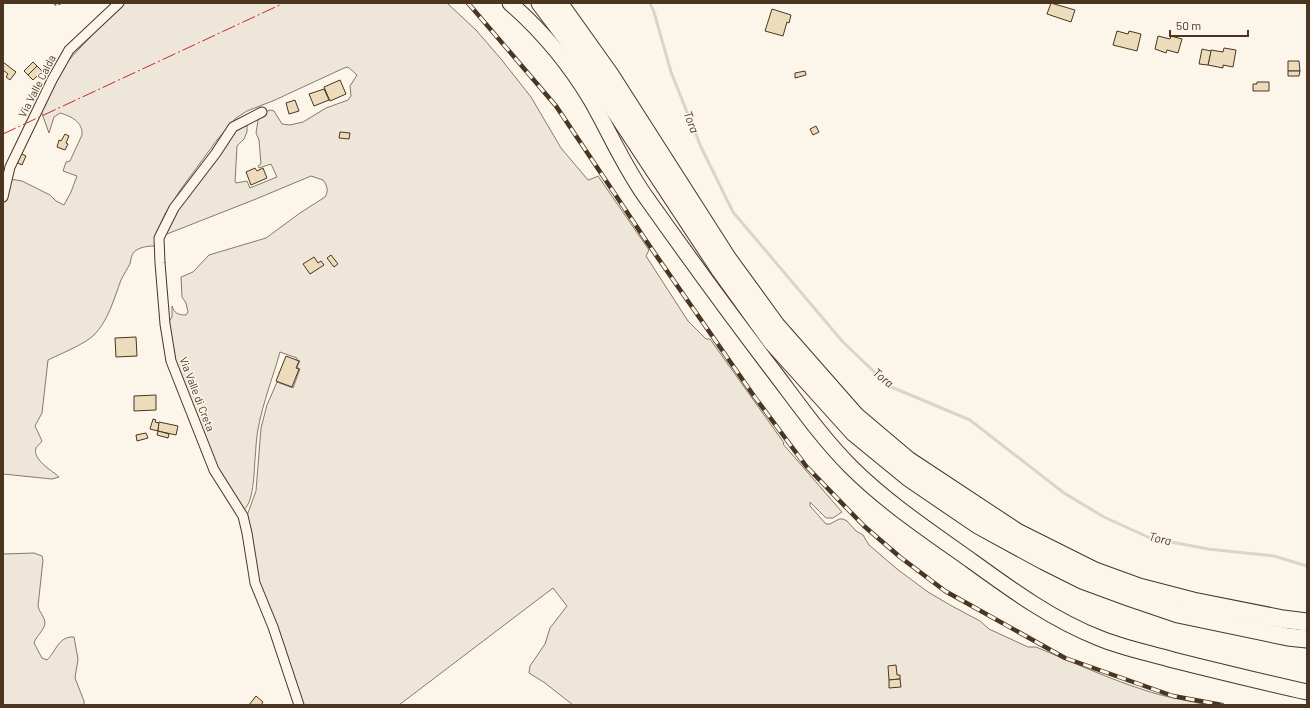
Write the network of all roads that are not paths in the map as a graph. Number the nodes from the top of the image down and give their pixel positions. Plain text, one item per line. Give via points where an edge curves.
1 (119, 3) edge
2 (510, 3) edge
3 (540, 3) edge
4 (559, 3) edge
5 (262, 112) dead end
6 (3, 197) edge
7 (1307, 622) edge
8 (1307, 639) edge
9 (1307, 692) edge
10 (299, 705) edge

1 - 6 street, Via Valle Calda via 69,50 10,167
2 - 9 main road via 550,41 571,69 629,172 702,277 827,441 876,491 1039,608 1078,629 1118,645
3 - 8 highway via 571,44 720,270 772,342 854,432 909,478 978,525 1082,580 1178,614
4 - 7 highway via 620,88 728,259 776,325 856,416 908,460 1016,532 1095,571 1139,587 1192,601 1283,620
5 - 10 street, Via Valle di Creta via 233,127 174,208 159,238 160,263 171,361 214,470 243,516 255,583 273,626

